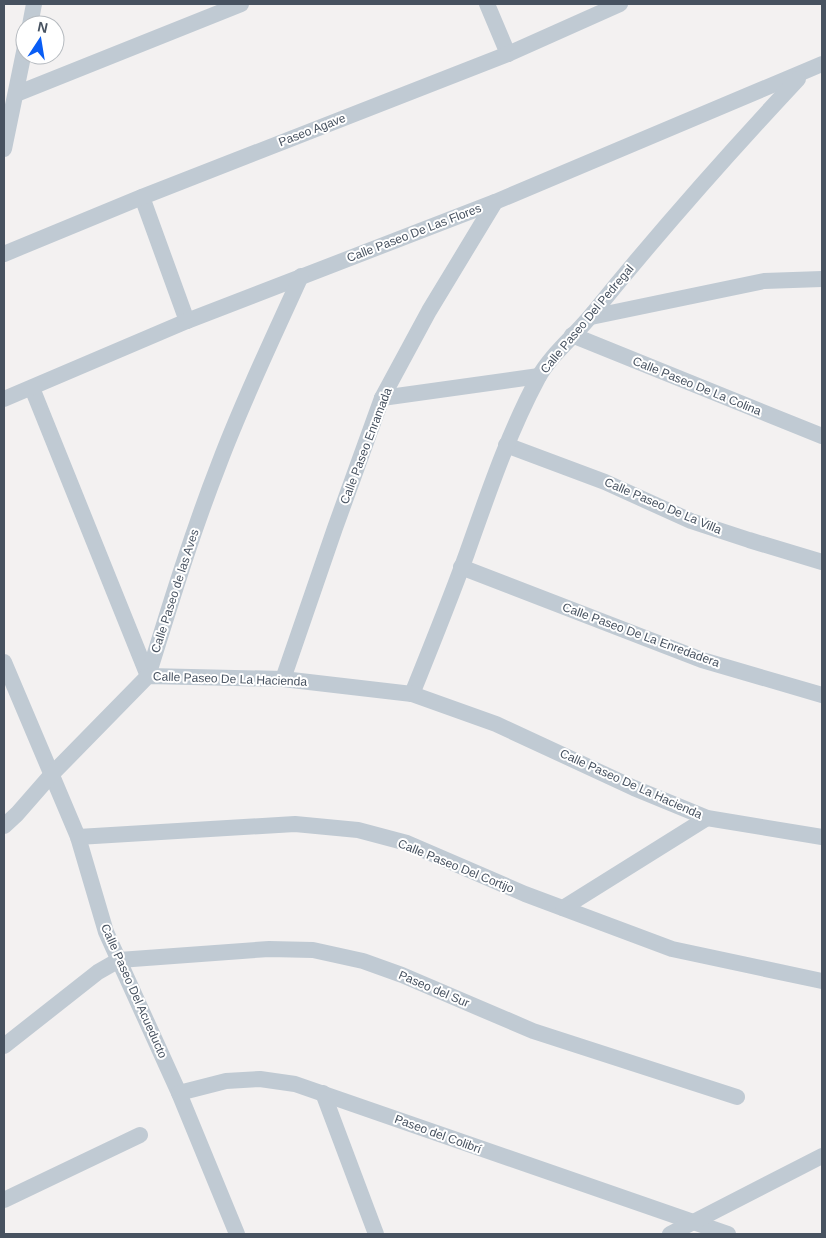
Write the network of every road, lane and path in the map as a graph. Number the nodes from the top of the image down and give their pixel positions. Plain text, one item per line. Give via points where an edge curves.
1 (241, 4) edge
2 (487, 4) edge
3 (620, 4) edge
4 (508, 54) junction
5 (822, 64) edge
6 (22, 65) edge
7 (803, 74) junction
8 (16, 94) junction
9 (4, 149) edge
10 (142, 197) junction
11 (495, 202) junction
12 (4, 254) edge
13 (301, 276) junction
14 (822, 279) edge
15 (591, 317) junction
16 (187, 321) junction
17 (572, 335) junction
18 (539, 376) junction
19 (32, 388) junction
20 (382, 398) junction
21 (4, 399) edge
22 (822, 436) edge
23 (506, 445) junction
24 (822, 562) edge
25 (462, 567) junction
26 (4, 662) edge
27 (148, 676) junction
28 (283, 679) junction
29 (412, 694) junction
30 (822, 695) edge
31 (52, 774) junction
32 (707, 818) junction
33 (4, 826) edge
34 (78, 836) junction
35 (822, 837) edge
36 (563, 908) junction
37 (119, 960) junction
38 (822, 981) edge
39 (4, 1046) edge
40 (179, 1093) junction
41 (323, 1093) junction
42 (737, 1097) dead end
43 (140, 1135) dead end
44 (822, 1156) edge
45 (4, 1200) edge
46 (692, 1223) junction
47 (238, 1234) edge
48 (376, 1234) edge
49 (670, 1234) edge
50 (728, 1234) edge

1 - 8 street
2 - 4 street
3 - 4 street, Paseo Agave
4 - 10 street, Paseo Agave
5 - 7 street, Calle Paseo De Las Flores
6 - 8 street
7 - 11 street, Calle Paseo De Las Flores
7 - 15 street, Calle Paseo Del Pedregal via 660,232
8 - 9 street
10 - 12 street, Paseo Agave
10 - 16 street
11 - 13 street, Calle Paseo De Las Flores
11 - 20 street, Calle Paseo Enramada
13 - 16 street, Calle Paseo De Las Flores
13 - 27 street, Calle Paseo de las Aves via 219,462
14 - 15 street via 764,281
15 - 17 street, Calle Paseo Del Pedregal
16 - 19 street, Calle Paseo De Las Flores
17 - 18 street, Calle Paseo Del Pedregal
17 - 22 street, Calle Paseo De La Colina
18 - 20 street
18 - 23 street, Calle Paseo Del Pedregal
19 - 21 street, Calle Paseo De Las Flores
19 - 27 street, Calle Paseo de las Aves
20 - 28 street, Calle Paseo Enramada
23 - 24 street, Calle Paseo De La Villa via 605,482 691,521
23 - 25 street, Calle Paseo Del Pedregal
25 - 29 street, Calle Paseo Del Pedregal
25 - 30 street, Calle Paseo De La Enredadera via 702,660
26 - 31 street, Calle Paseo Del Acueducto
27 - 28 street, Calle Paseo De La Hacienda
27 - 31 street, Calle Paseo De La Hacienda
28 - 29 street, Calle Paseo De La Hacienda
29 - 32 street, Calle Paseo De La Hacienda via 496,724
31 - 33 street, Calle Paseo De La Hacienda
31 - 34 street, Calle Paseo Del Acueducto
32 - 35 street, Calle Paseo De La Hacienda
32 - 36 street
34 - 36 street, Calle Paseo Del Cortijo via 295,824 358,830 406,844
34 - 37 street, Calle Paseo Del Acueducto via 106,932
36 - 38 street, Calle Paseo Del Cortijo via 672,950
37 - 39 street via 98,972
37 - 40 street, Calle Paseo Del Acueducto
37 - 42 street, Paseo del Sur via 269,949 313,950 364,961 533,1031
40 - 41 street, Paseo del Colibrí via 226,1081 260,1079 295,1084
40 - 47 street, Calle Paseo Del Acueducto
41 - 46 street, Paseo del Colibrí
41 - 48 street
43 - 45 street
44 - 46 street
46 - 49 street
46 - 50 street, Paseo del Colibrí

